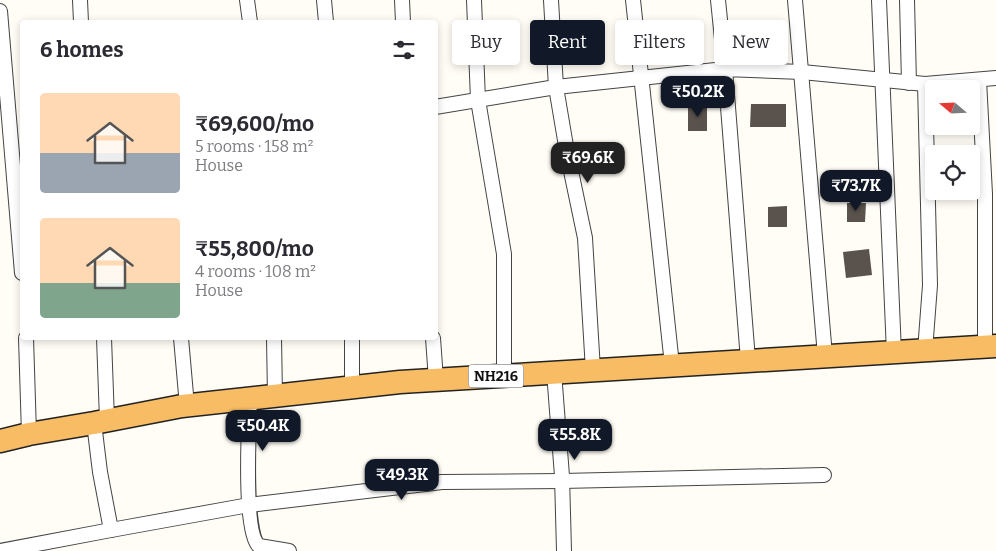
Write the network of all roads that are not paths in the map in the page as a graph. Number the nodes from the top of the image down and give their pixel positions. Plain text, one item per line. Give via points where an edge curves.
1 (80, 0) edge
2 (247, 0) edge
3 (324, 0) edge
4 (402, 0) edge
5 (474, 0) edge
6 (551, 0) edge
7 (633, 0) edge
8 (718, 0) edge
9 (795, 0) edge
10 (879, 0) edge
11 (906, 0) edge
12 (0, 11) edge
13 (81, 20) edge
14 (250, 20) edge
15 (326, 20) edge
16 (404, 20) edge
17 (725, 69) junction
18 (802, 72) junction
19 (642, 78) junction
20 (996, 78) edge
21 (882, 80) junction
22 (979, 80) edge
23 (908, 83) junction
24 (924, 84) joint
25 (556, 87) junction
26 (980, 99) edge
27 (478, 100) junction
28 (438, 107) edge
29 (20, 249) edge
30 (26, 340) edge
31 (104, 340) edge
32 (182, 340) edge
33 (274, 340) edge
34 (352, 340) edge
35 (433, 340) edge
36 (991, 346) edge
37 (925, 351) junction
38 (894, 353) junction
39 (826, 356) junction
40 (748, 360) junction
41 (672, 364) junction
42 (592, 370) junction
43 (554, 372) junction
44 (504, 375) junction
45 (436, 380) junction
46 (352, 387) junction
47 (275, 396) junction
48 (250, 398) junction
49 (187, 406) junction
50 (100, 422) junction
51 (30, 434) junction
52 (0, 441) edge
53 (824, 475) dead end
54 (562, 481) junction
55 (249, 505) junction
56 (111, 530) junction
57 (0, 551) edge
58 (289, 551) edge
59 (564, 551) edge

1 - 13 street
2 - 14 street
3 - 15 street
4 - 16 street
5 - 27 street
6 - 25 street
7 - 19 street
8 - 17 street
9 - 18 street
10 - 21 street
11 - 23 street
12 - 29 street
17 - 18 street
17 - 19 street
17 - 40 street
18 - 21 street
18 - 39 street
19 - 25 street
19 - 41 street
20 - 22 street
21 - 23 street
21 - 38 street
23 - 24 street
24 - 37 street via 930,285
25 - 27 street
25 - 42 street via 585,238
26 - 36 street
27 - 28 street
27 - 44 street via 504,254
30 - 51 street
31 - 50 street
32 - 49 street
33 - 47 street
34 - 46 street
35 - 45 street
36 - 37 highway, NH216
37 - 38 highway, NH216
38 - 39 highway, NH216
39 - 40 highway, NH216
40 - 41 highway, NH216
41 - 42 highway, NH216
42 - 43 highway, NH216
43 - 44 highway, NH216
43 - 54 street
44 - 45 highway, NH216
45 - 46 highway, NH216
46 - 47 highway, NH216
47 - 48 highway, NH216
48 - 49 highway, NH216
48 - 55 street
49 - 50 highway, NH216
50 - 51 highway, NH216
50 - 56 street via 100,472
51 - 52 highway, NH216
53 - 54 street
54 - 55 street via 442,482
54 - 59 street
55 - 56 street
55 - 58 street via 256,543
56 - 57 street

